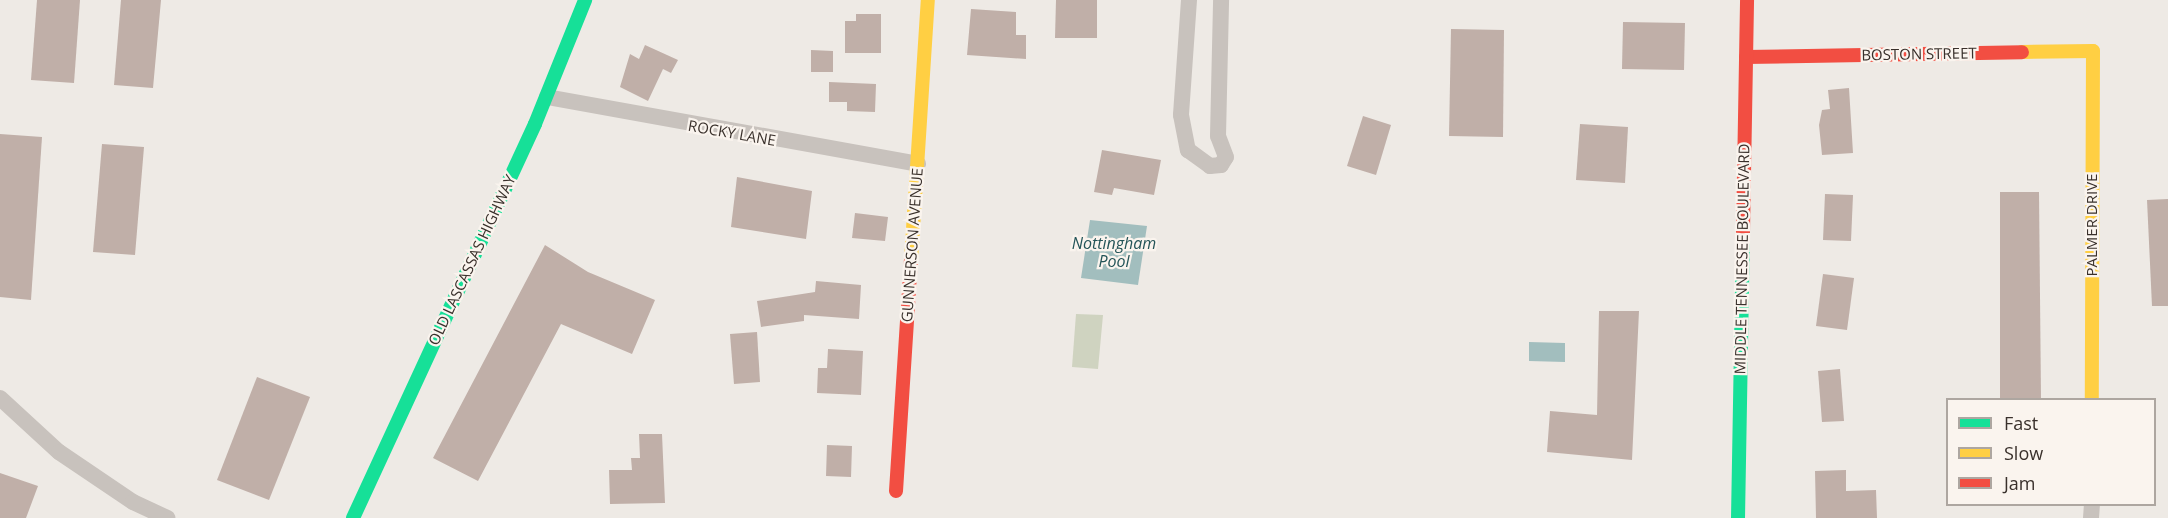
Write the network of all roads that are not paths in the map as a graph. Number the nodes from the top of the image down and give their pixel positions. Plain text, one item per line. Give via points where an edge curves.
1 (585, 0) edge
2 (928, 0) edge
3 (1189, 0) edge
4 (1221, 0) edge
5 (1747, 0) edge
6 (2093, 51) joint
7 (1746, 57) junction
8 (547, 97) junction
9 (918, 164) junction
10 (0, 398) edge
11 (2092, 398) edge
12 (897, 491) dead end
13 (168, 518) edge
14 (353, 518) edge
15 (1738, 518) edge

1 - 8 street, OLD LASCASSAS HIGHWAY
2 - 9 street, GUNNERSON AVENUE
3 - 4 street via 1181,115 1188,150 1210,166 1221,165 1226,157 1218,119
5 - 7 street, MIDDLE TENNESSEE BOULEVARD
6 - 7 street, BOSTON STREET
6 - 11 street, PALMER DRIVE
7 - 15 street, MIDDLE TENNESSEE BOULEVARD
8 - 9 street, ROCKY LANE
8 - 14 street, OLD LASCASSAS HIGHWAY
9 - 12 street, GUNNERSON AVENUE
10 - 13 street via 59,452 133,502

